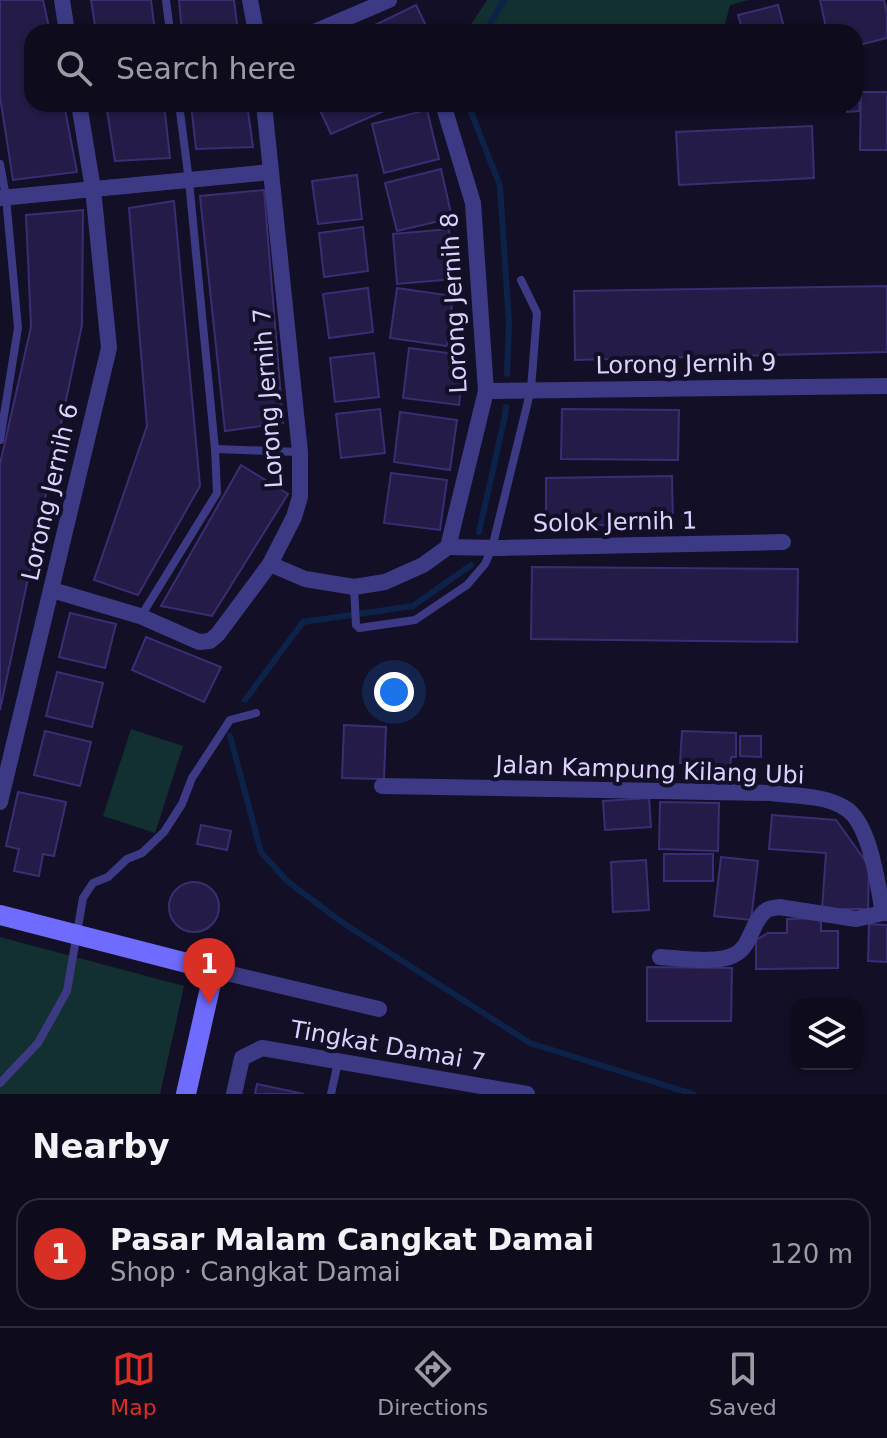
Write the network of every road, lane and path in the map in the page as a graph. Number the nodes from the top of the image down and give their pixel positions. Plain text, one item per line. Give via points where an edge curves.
1 (62, 0) edge
2 (166, 0) edge
3 (250, 0) edge
4 (389, 0) edge
5 (66, 24) edge
6 (169, 24) edge
7 (254, 24) edge
8 (333, 24) edge
9 (80, 112) edge
10 (180, 112) edge
11 (265, 112) edge
12 (445, 112) edge
13 (0, 164) edge
14 (271, 172) junction
15 (189, 181) junction
16 (93, 189) junction
17 (3, 197) edge
18 (521, 280) dead end
19 (887, 386) edge
20 (531, 389) junction
21 (486, 391) junction
22 (0, 440) edge
23 (215, 449) junction
24 (300, 452) junction
25 (783, 542) dead end
26 (448, 547) junction
27 (492, 548) junction
28 (270, 564) junction
29 (354, 589) junction
30 (52, 590) junction
31 (140, 616) junction
32 (256, 713) dead end
33 (382, 786) dead end
34 (0, 802) edge
35 (885, 913) edge
36 (0, 915) edge
37 (75, 935) junction
38 (660, 957) dead end
39 (214, 970) junction
40 (379, 1009) dead end
41 (338, 1062) junction
42 (420, 1076) junction
43 (0, 1083) edge
44 (186, 1094) edge
45 (234, 1094) edge
46 (331, 1094) edge
47 (417, 1094) edge
48 (527, 1094) edge

1 - 5 street
2 - 6 lane
3 - 7 street
4 - 8 street
9 - 16 street, Lorong Jernih 6
10 - 15 lane
11 - 14 street, Lorong Jernih 7
12 - 21 street, Lorong Jernih 8 via 473,203
13 - 17 lane
14 - 15 street
14 - 24 street, Lorong Jernih 7
15 - 16 street
15 - 23 lane
16 - 17 street
16 - 30 street, Lorong Jernih 6 via 109,348
17 - 22 lane via 18,328
18 - 20 lane via 537,313
19 - 20 street, Lorong Jernih 9
20 - 21 street, Lorong Jernih 9
20 - 27 lane
21 - 26 street, Lorong Jernih 8
23 - 24 lane
23 - 31 lane via 217,493
24 - 28 street, Lorong Jernih 7 via 300,497
25 - 27 street, Solok Jernih 1
26 - 27 street, Solok Jernih 1
26 - 29 street via 385,582
27 - 29 lane via 467,585 415,620 359,628
28 - 29 street via 305,579
28 - 31 street, Lorong Jernih 7 via 210,641 199,642
30 - 31 street
30 - 34 street, Lorong Jernih 6
32 - 37 lane via 230,720 164,832 142,853 93,883 83,898
33 - 35 street, Jalan Kampung Kilang Ubi via 771,793 829,801 848,809 864,830
35 - 38 street via 856,919 779,907 767,910 742,951 733,956
36 - 37 street
37 - 39 street
37 - 43 lane via 67,991 38,1043
39 - 40 street
39 - 44 street
41 - 42 street, Tingkat Damai 7
41 - 45 street, Tingkat Damai 7 via 262,1048 242,1058
41 - 46 lane
42 - 47 street
42 - 48 street, Tingkat Damai 7

